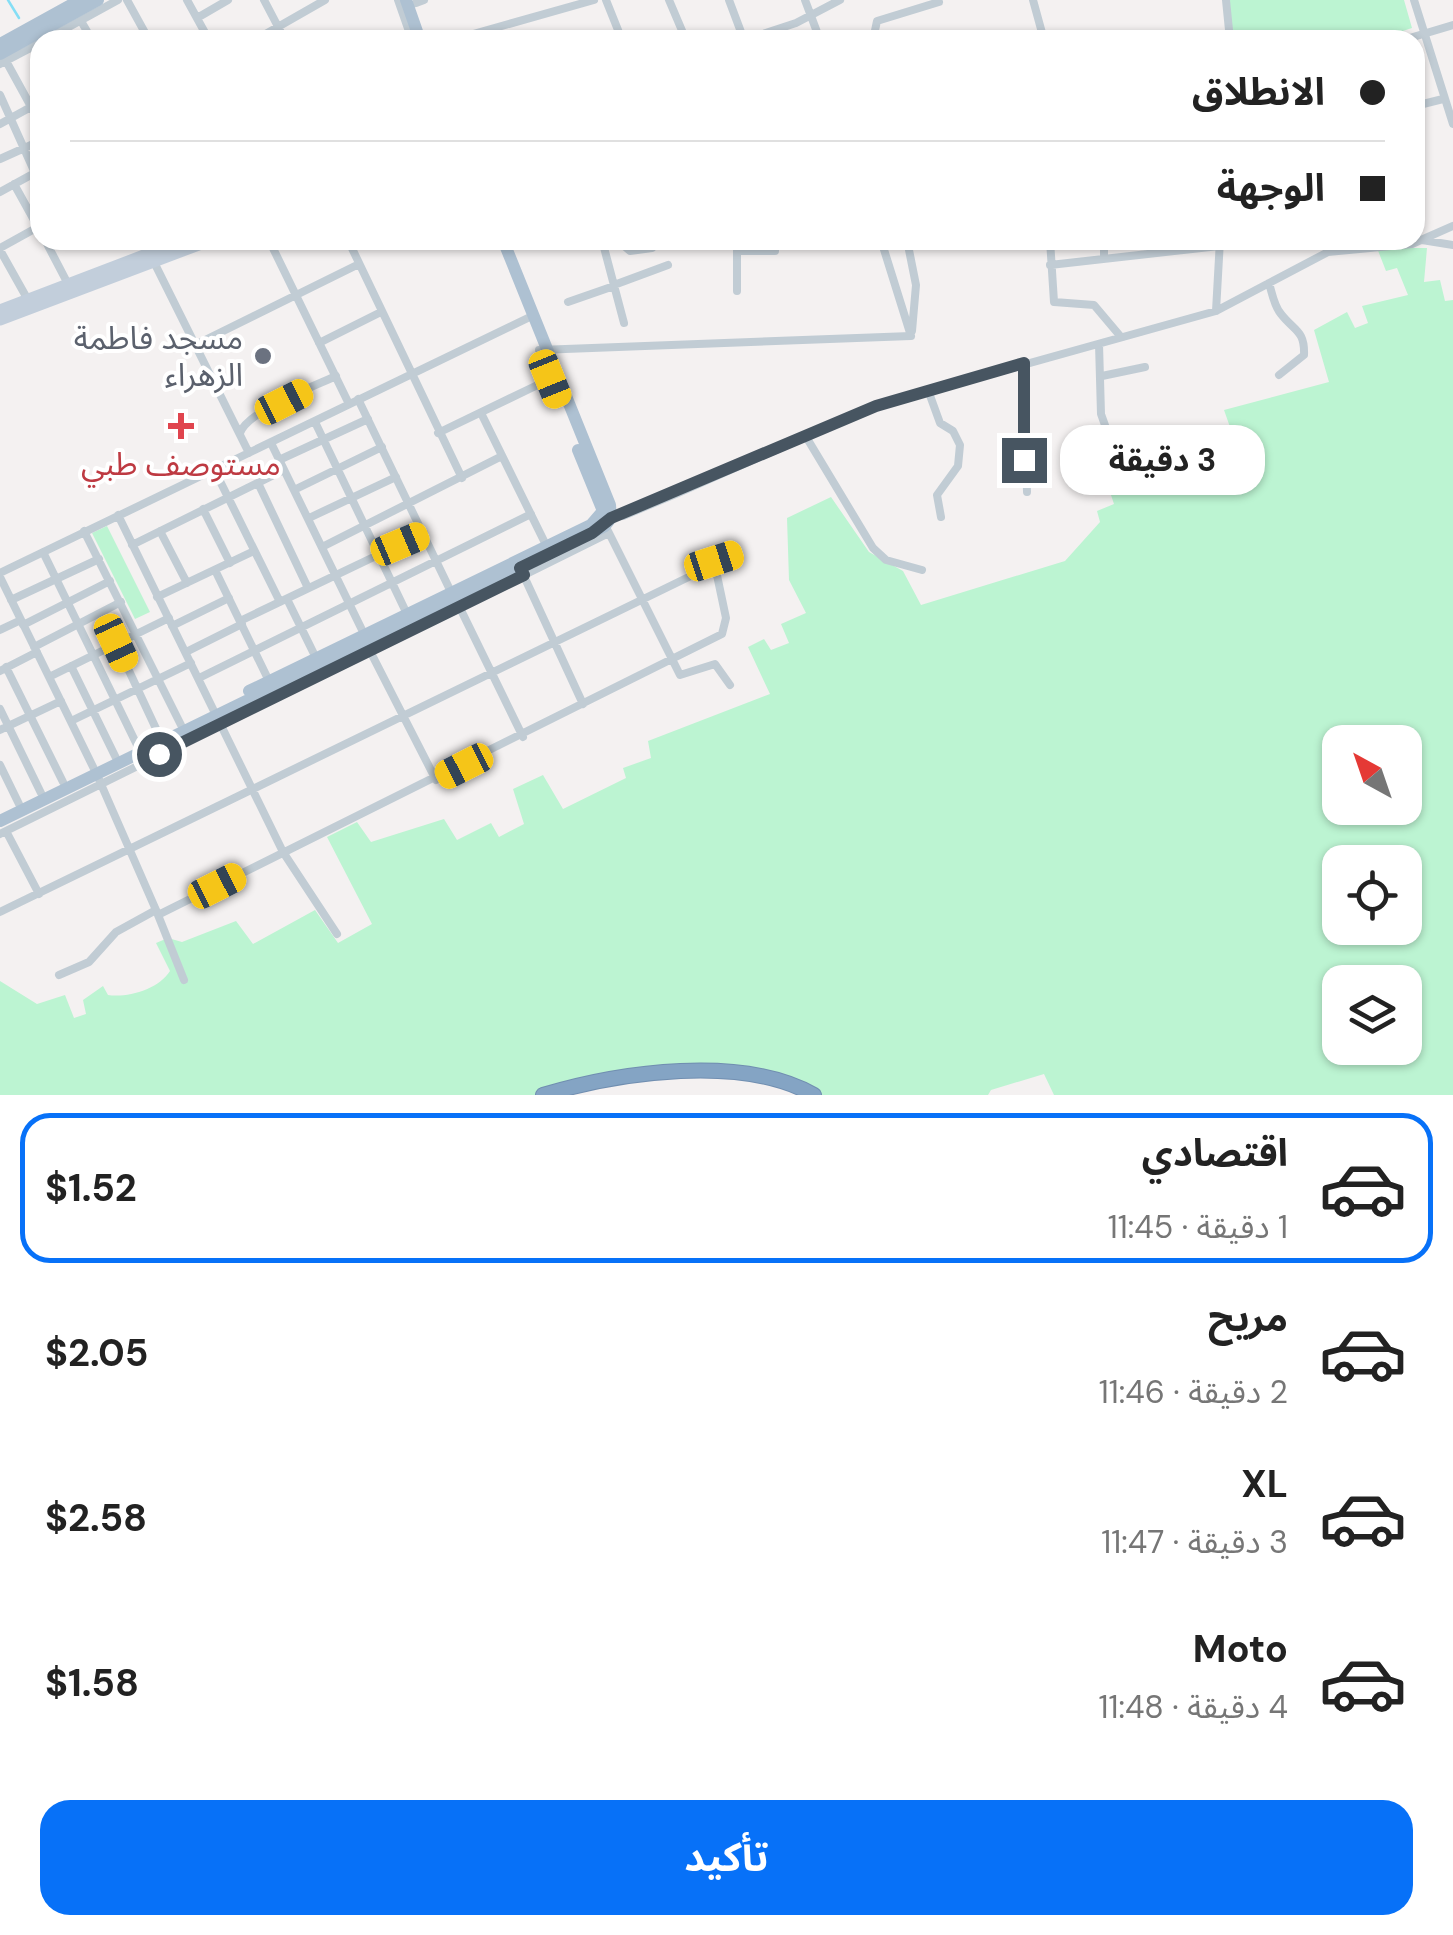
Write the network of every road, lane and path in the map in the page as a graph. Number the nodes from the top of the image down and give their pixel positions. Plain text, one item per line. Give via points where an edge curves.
1 (80, 0) edge
2 (98, 0) edge
3 (118, 0) edge
4 (127, 0) edge
5 (187, 0) edge
6 (228, 0) edge
7 (264, 0) edge
8 (325, 0) edge
9 (398, 0) edge
10 (549, 0) edge
11 (594, 0) edge
12 (606, 0) edge
13 (668, 0) edge
14 (729, 0) edge
15 (806, 0) edge
16 (840, 0) edge
17 (1033, 0) edge
18 (1226, 0) edge
19 (1414, 0) edge
20 (415, 1) edge
21 (939, 2) dead end
22 (553, 12) junction
23 (810, 15) junction
24 (197, 18) junction
25 (81, 20) junction
26 (1453, 25) edge
27 (281, 26) junction
28 (49, 30) edge
29 (53, 30) edge
30 (60, 30) edge
31 (86, 30) edge
32 (144, 30) edge
33 (204, 30) edge
34 (274, 30) edge
35 (282, 30) edge
36 (408, 30) edge
37 (422, 30) edge
38 (488, 30) edge
39 (618, 30) edge
40 (682, 30) edge
41 (740, 30) edge
42 (770, 30) edge
43 (816, 30) edge
44 (875, 30) edge
45 (1041, 30) edge
46 (1229, 30) edge
47 (1421, 30) edge
48 (1425, 34) edge
49 (30, 42) edge
50 (0, 44) edge
51 (1425, 44) edge
52 (30, 45) edge
53 (2, 60) edge
54 (0, 96) edge
55 (1444, 98) junction
56 (1425, 103) edge
57 (30, 104) edge
58 (30, 107) edge
59 (12, 117) junction
60 (0, 124) edge
61 (1453, 124) edge
62 (30, 145) edge
63 (22, 148) junction
64 (0, 159) edge
65 (30, 160) edge
66 (30, 176) edge
67 (14, 184) junction
68 (0, 191) edge
69 (30, 213) edge
70 (1453, 226) edge
71 (30, 234) edge
72 (1425, 239) edge
73 (1425, 240) edge
74 (1453, 245) edge
75 (0, 249) edge
76 (50, 250) edge
77 (274, 250) edge
78 (353, 250) edge
79 (503, 250) edge
80 (605, 250) edge
81 (774, 250) edge
82 (884, 250) edge
83 (909, 250) edge
84 (1050, 250) edge
85 (1104, 250) edge
86 (1151, 250) edge
87 (1179, 250) edge
88 (1219, 250) edge
89 (1344, 250) edge
90 (149, 251) edge
91 (737, 251) joint
92 (1151, 255) junction
93 (1104, 260) junction
94 (359, 264) junction
95 (668, 265) dead end
96 (1050, 265) junction
97 (1269, 283) junction
98 (68, 284) junction
99 (614, 285) junction
100 (737, 291) dead end
101 (296, 296) junction
102 (28, 300) junction
103 (568, 302) dead end
104 (0, 310) edge
105 (1216, 311) junction
106 (381, 312) junction
107 (529, 318) junction
108 (0, 320) edge
109 (624, 323) dead end
110 (911, 336) junction
111 (1121, 337) junction
112 (320, 343) junction
113 (1099, 344) junction
114 (195, 345) junction
115 (543, 350) junction
116 (1024, 363) junction
117 (1146, 367) dead end
118 (410, 373) junction
119 (336, 376) junction
120 (1102, 376) junction
121 (1279, 376) dead end
122 (550, 379) junction
123 (928, 390) junction
124 (354, 401) junction
125 (480, 413) junction
126 (368, 418) junction
127 (315, 422) junction
128 (438, 433) junction
129 (240, 434) junction
130 (805, 435) junction
131 (323, 440) junction
132 (270, 443) junction
133 (382, 447) junction
134 (250, 453) junction
135 (502, 456) junction
136 (279, 460) junction
137 (337, 468) junction
138 (1107, 468) dead end
139 (214, 469) junction
140 (284, 470) junction
141 (396, 477) junction
142 (462, 478) junction
143 (258, 484) junction
144 (294, 490) junction
145 (1027, 492) dead end
146 (228, 497) junction
147 (351, 498) junction
148 (410, 505) junction
149 (203, 509) junction
150 (531, 514) junction
151 (118, 516) junction
152 (941, 517) dead end
153 (308, 518) junction
154 (605, 522) junction
155 (365, 526) junction
156 (160, 530) junction
157 (84, 531) junction
158 (424, 533) junction
159 (132, 544) junction
160 (546, 545) junction
161 (322, 547) junction
162 (254, 551) junction
163 (42, 552) junction
164 (379, 553) junction
165 (738, 553) dead end
166 (99, 559) junction
167 (437, 560) junction
168 (714, 561) junction
169 (230, 563) junction
170 (216, 570) junction
171 (922, 570) dead end
172 (522, 572) junction
173 (335, 574) junction
174 (1, 579) edge
175 (57, 579) junction
176 (393, 580) junction
177 (110, 581) junction
178 (187, 583) junction
179 (308, 588) junction
180 (158, 597) junction
181 (229, 598) junction
182 (641, 598) junction
183 (455, 599) junction
184 (11, 600) junction
185 (284, 600) junction
186 (68, 601) junction
187 (121, 602) junction
188 (349, 602) junction
189 (407, 614) junction
190 (22, 622) junction
191 (170, 622) junction
192 (80, 623) junction
193 (241, 623) junction
194 (300, 627) junction
195 (0, 630) edge
196 (137, 633) junction
197 (364, 634) junction
198 (555, 640) junction
199 (116, 643) junction
200 (36, 649) junction
201 (255, 650) junction
202 (370, 651) junction
203 (186, 652) junction
204 (92, 655) junction
205 (316, 658) junction
206 (672, 661) junction
207 (192, 663) junction
208 (72, 666) junction
209 (3, 669) edge
210 (492, 671) junction
211 (49, 676) junction
212 (159, 678) junction
213 (199, 678) junction
214 (269, 682) junction
215 (730, 685) dead end
216 (137, 689) junction
217 (116, 700) junction
218 (61, 701) junction
219 (583, 704) junction
220 (0, 709) edge
221 (94, 710) junction
222 (404, 714) junction
223 (31, 715) junction
224 (216, 717) junction
225 (70, 721) junction
226 (181, 725) junction
227 (4, 728) edge
228 (160, 735) junction
229 (523, 737) junction
230 (138, 747) junction
231 (116, 758) junction
232 (0, 765) edge
233 (97, 775) junction
234 (436, 780) junction
235 (63, 782) junction
236 (252, 790) junction
237 (41, 794) junction
238 (19, 804) junction
239 (0, 814) edge
240 (2, 829) edge
241 (131, 848) junction
242 (283, 852) junction
243 (39, 894) junction
244 (0, 912) edge
245 (157, 912) junction
246 (337, 934) dead end
247 (59, 975) dead end
248 (184, 980) dead end
249 (543, 1095) edge
250 (572, 1095) edge
251 (796, 1095) edge
252 (814, 1095) edge

1 - 28 main road
2 - 29 main road
3 - 25 street
4 - 32 street
5 - 24 street
6 - 24 street
7 - 27 street
8 - 27 street
9 - 36 street
10 - 22 street
11 - 22 street
12 - 39 street
13 - 40 street
14 - 41 street
15 - 23 street
16 - 23 street
17 - 45 street
18 - 46 street
19 - 47 street
20 - 37 main road
21 - 44 street via 877,20
22 - 38 street
23 - 42 street
23 - 43 street
24 - 33 street
25 - 30 street
25 - 31 street
26 - 48 street
27 - 34 street
27 - 35 street
49 - 50 main road
51 - 55 street
52 - 53 main road
53 - 57 street
54 - 59 street
55 - 56 street
55 - 61 street
58 - 59 street
59 - 60 street
59 - 63 street
62 - 63 street
63 - 64 street
63 - 65 street
66 - 67 street
67 - 68 street
67 - 69 street
70 - 72 street
71 - 75 street
73 - 74 street
75 - 102 street
76 - 98 street
77 - 101 street
78 - 94 street
79 - 107 main road
80 - 99 street
81 - 91 street
82 - 110 street
83 - 110 street via 916,285
84 - 96 street
85 - 93 street
86 - 92 street
87 - 92 street
88 - 105 street
89 - 97 street
90 - 98 main road
90 - 108 main road
90 - 114 street
91 - 100 street
92 - 93 street
93 - 96 street
94 - 101 street
94 - 106 street
95 - 99 street
96 - 111 street via 1054,302 1094,305
97 - 105 street
97 - 121 street via 1282,317 1302,332 1304,342 1304,355
98 - 102 main road
99 - 103 street
99 - 109 street
101 - 112 street
101 - 114 street
102 - 104 main road
105 - 111 street
106 - 112 street
106 - 118 street
107 - 115 main road
107 - 118 street
110 - 115 street
111 - 113 street
112 - 119 street
113 - 116 street
113 - 120 street
114 - 129 street
115 - 122 main road
115 - 154 main road via 610,505
116 - 123 street
116 - 145 street
117 - 120 street
118 - 124 street
118 - 128 street
119 - 124 street
119 - 129 street via 258,412
120 - 138 street via 1101,414 1116,456
122 - 125 street
122 - 154 main road
123 - 130 street
123 - 152 street via 937,417 960,445 958,466 938,495
124 - 126 street
124 - 127 street
125 - 128 street
125 - 135 street
126 - 131 street
126 - 133 street
127 - 131 street
127 - 132 street
128 - 142 street
129 - 134 street
130 - 154 street
130 - 171 street via 873,548 886,560
131 - 136 street
131 - 137 street
132 - 134 street
132 - 136 street
133 - 137 street
133 - 141 street
134 - 139 street
135 - 142 street
135 - 150 street
136 - 140 street
137 - 144 street
137 - 147 street
139 - 146 street
139 - 151 street
140 - 143 street
140 - 144 street
141 - 147 street
141 - 148 street
142 - 148 street
143 - 146 street
143 - 179 street
144 - 153 street
146 - 149 street
146 - 162 street
147 - 153 street
147 - 155 street
148 - 155 street
148 - 158 street
149 - 156 street
149 - 169 street
150 - 160 street
150 - 167 street
151 - 157 street
151 - 159 street
153 - 161 street
154 - 160 main road
154 - 172 main road
154 - 182 street
155 - 161 street
155 - 164 street
156 - 159 street
156 - 178 street
157 - 163 street
157 - 166 street
158 - 164 street
158 - 167 street
159 - 180 street
160 - 183 main road
161 - 173 street
162 - 169 street
162 - 185 street
163 - 174 street
163 - 175 street
164 - 173 street
164 - 176 street
165 - 168 street
166 - 175 street
166 - 177 street
167 - 176 street
167 - 183 street
168 - 182 street
168 - 206 street via 726,628
169 - 170 street
170 - 178 street
170 - 181 street
172 - 183 main road
172 - 198 street
173 - 179 street
173 - 188 street
174 - 184 street
175 - 184 street
175 - 186 street
176 - 188 street
176 - 189 street
177 - 186 street
177 - 187 street
178 - 180 street
179 - 185 street
180 - 191 street
181 - 191 street
181 - 193 street
182 - 198 street
182 - 206 street
183 - 189 main road
183 - 202 street
183 - 210 street
183 - 224 main road
184 - 190 street
185 - 193 street
185 - 194 street
186 - 190 street
186 - 192 street
187 - 192 street
187 - 196 street
188 - 194 street
188 - 197 street
189 - 197 main road
190 - 195 street
190 - 200 street
191 - 196 street
191 - 203 street
192 - 200 street
192 - 204 street
193 - 201 street
193 - 203 street
194 - 201 street
194 - 205 street
196 - 199 street
196 - 212 street
197 - 205 main road
198 - 210 street
198 - 219 street
199 - 204 street
199 - 216 street
200 - 209 street
200 - 211 street
201 - 213 street
201 - 214 street
202 - 222 street
202 - 224 street
203 - 207 street
204 - 208 street
204 - 217 street
205 - 214 main road
206 - 215 street via 683,678 715,664
206 - 219 street
207 - 212 street
207 - 213 street
208 - 211 street
208 - 221 street
209 - 223 street
210 - 222 street
210 - 229 street
211 - 218 street
212 - 216 street
212 - 226 street
213 - 224 street
214 - 224 main road
216 - 217 street
216 - 228 street
217 - 221 street
217 - 230 street
218 - 223 street
218 - 225 street
219 - 229 street
220 - 227 street
221 - 225 street
221 - 231 street
222 - 234 street
222 - 236 street
223 - 227 street
223 - 235 street
224 - 226 main road
224 - 233 main road
224 - 236 street
225 - 233 street
226 - 228 main road
227 - 237 street
228 - 230 main road
229 - 234 street
230 - 231 main road
231 - 233 main road
232 - 238 street
233 - 235 main road
233 - 240 main road
233 - 241 street
234 - 242 street
235 - 237 main road
236 - 241 street
236 - 242 street
237 - 238 main road
238 - 239 main road
240 - 243 street
241 - 243 street
241 - 245 street
242 - 245 street
242 - 246 street
243 - 244 street
245 - 247 street via 116,932 88,962
245 - 248 street
249 - 252 highway via 594,1082 726,1071 784,1081
250 - 251 highway via 726,1080

